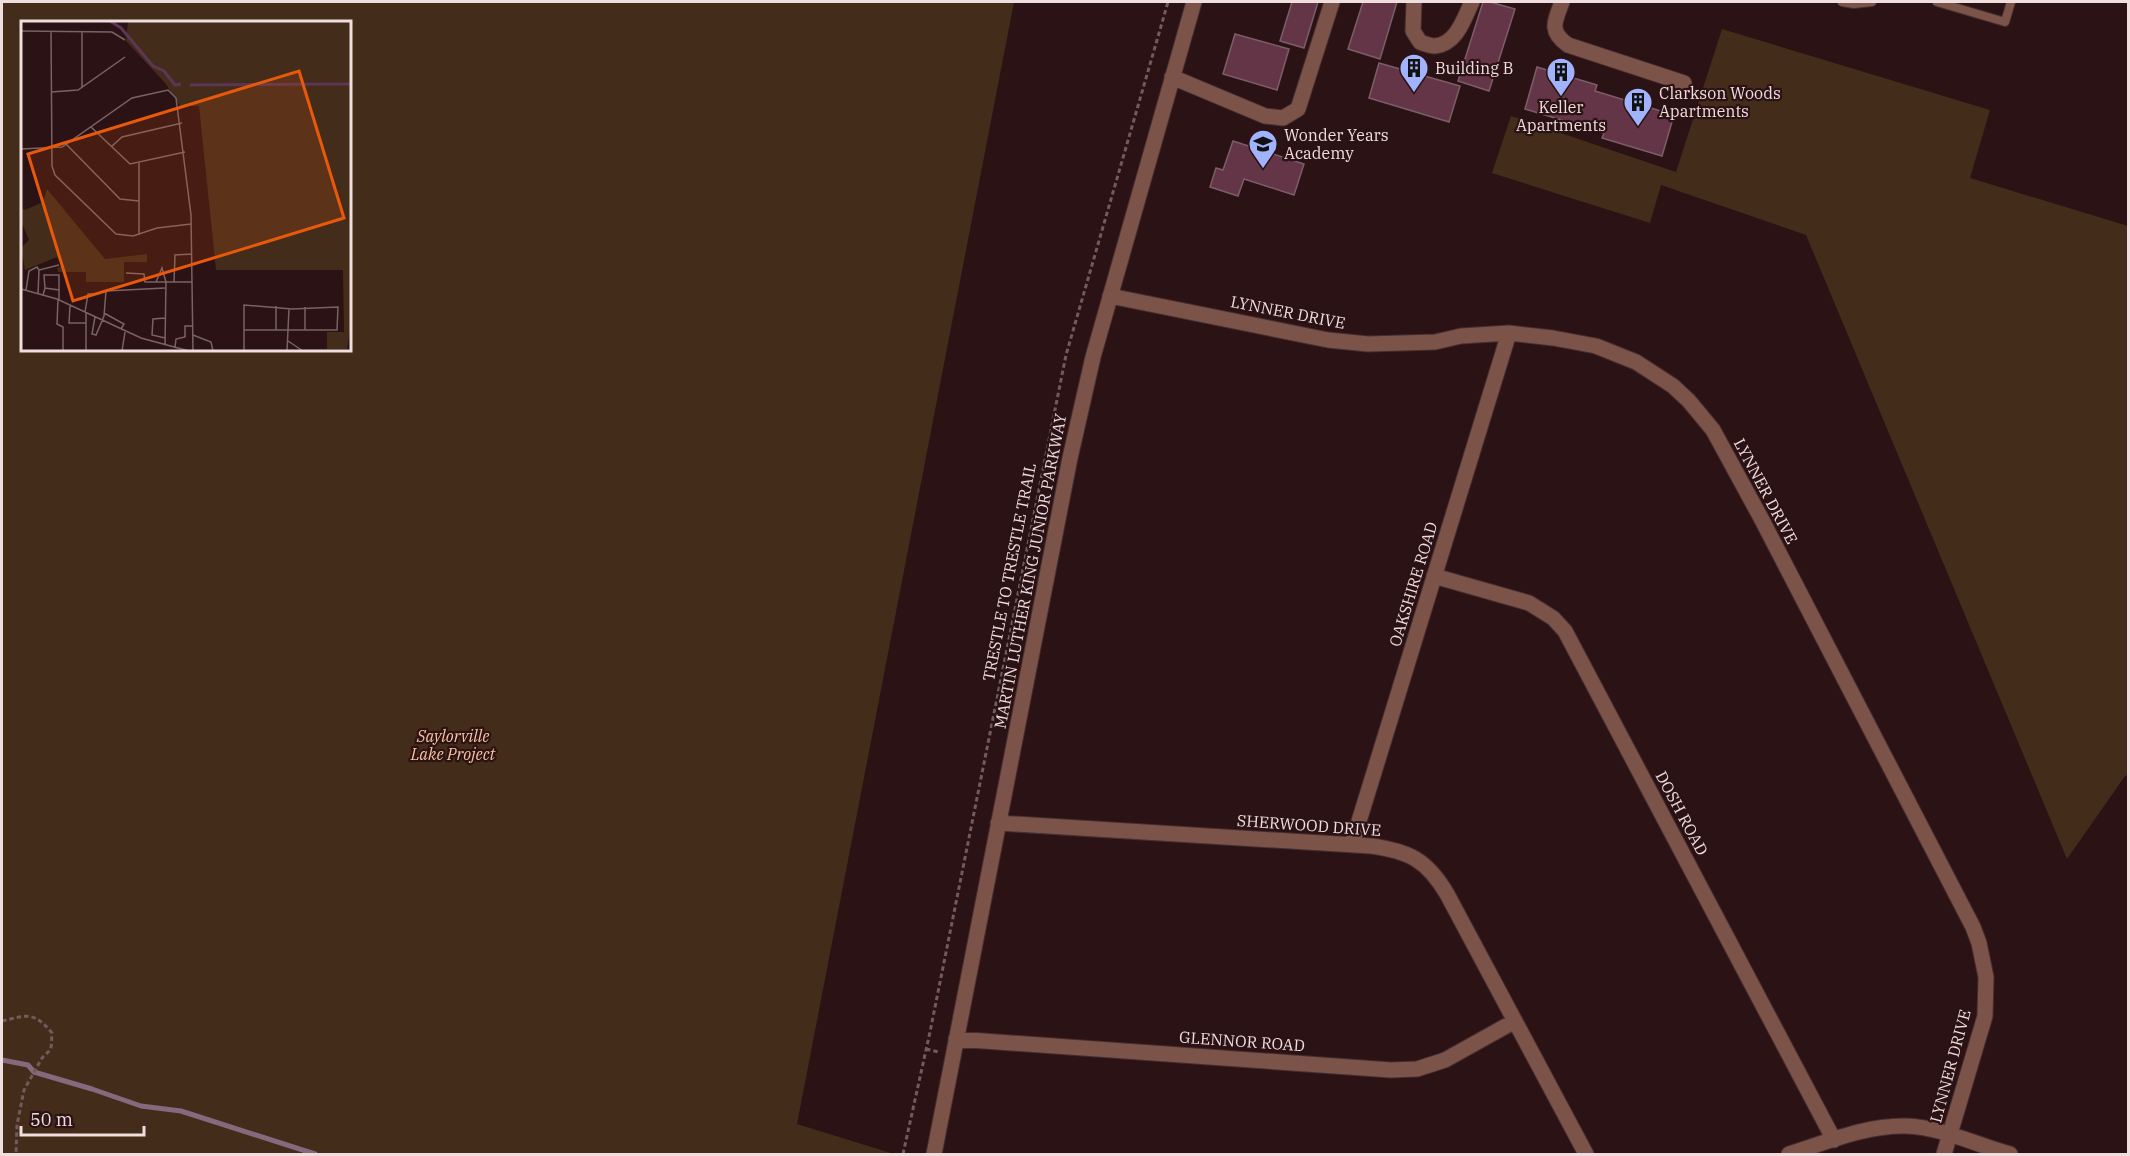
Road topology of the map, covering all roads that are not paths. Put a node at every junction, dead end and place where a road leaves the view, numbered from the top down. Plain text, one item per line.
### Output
1 (1194, 2) edge
2 (1332, 2) edge
3 (1414, 2) edge
4 (1472, 2) edge
5 (1562, 2) edge
6 (1842, 2) edge
7 (1872, 2) edge
8 (1937, 2) edge
9 (2011, 2) edge
10 (1172, 77) junction
11 (1684, 83) dead end
12 (1110, 296) junction
13 (1509, 333) junction
14 (1434, 576) junction
15 (998, 823) junction
16 (1352, 844) junction
17 (1515, 1021) junction
18 (956, 1039) junction
19 (1950, 1134) junction
20 (1833, 1140) junction
21 (934, 1155) edge
22 (1586, 1155) edge
23 (1789, 1155) edge
24 (1944, 1155) edge
25 (2010, 1155) edge

1 - 10 street, MARTIN LUTHER KING JUNIOR PARKWAY
2 - 10 street
3 - 4 street
5 - 11 street
6 - 7 lane
8 - 9 lane
10 - 12 street, MARTIN LUTHER KING JUNIOR PARKWAY
12 - 13 street, LYNNER DRIVE
12 - 15 street, MARTIN LUTHER KING JUNIOR PARKWAY
13 - 14 street, OAKSHIRE ROAD
13 - 19 street, LYNNER DRIVE
14 - 16 street, OAKSHIRE ROAD
14 - 20 street, DOSH ROAD
15 - 16 street, SHERWOOD DRIVE
15 - 18 street, MARTIN LUTHER KING JUNIOR PARKWAY
16 - 17 street, SHERWOOD DRIVE
17 - 18 street, GLENNOR ROAD
17 - 22 street, SHERWOOD DRIVE
18 - 21 street, MARTIN LUTHER KING JUNIOR PARKWAY
19 - 20 street
19 - 24 street, LYNNER DRIVE
19 - 25 street
20 - 23 street

